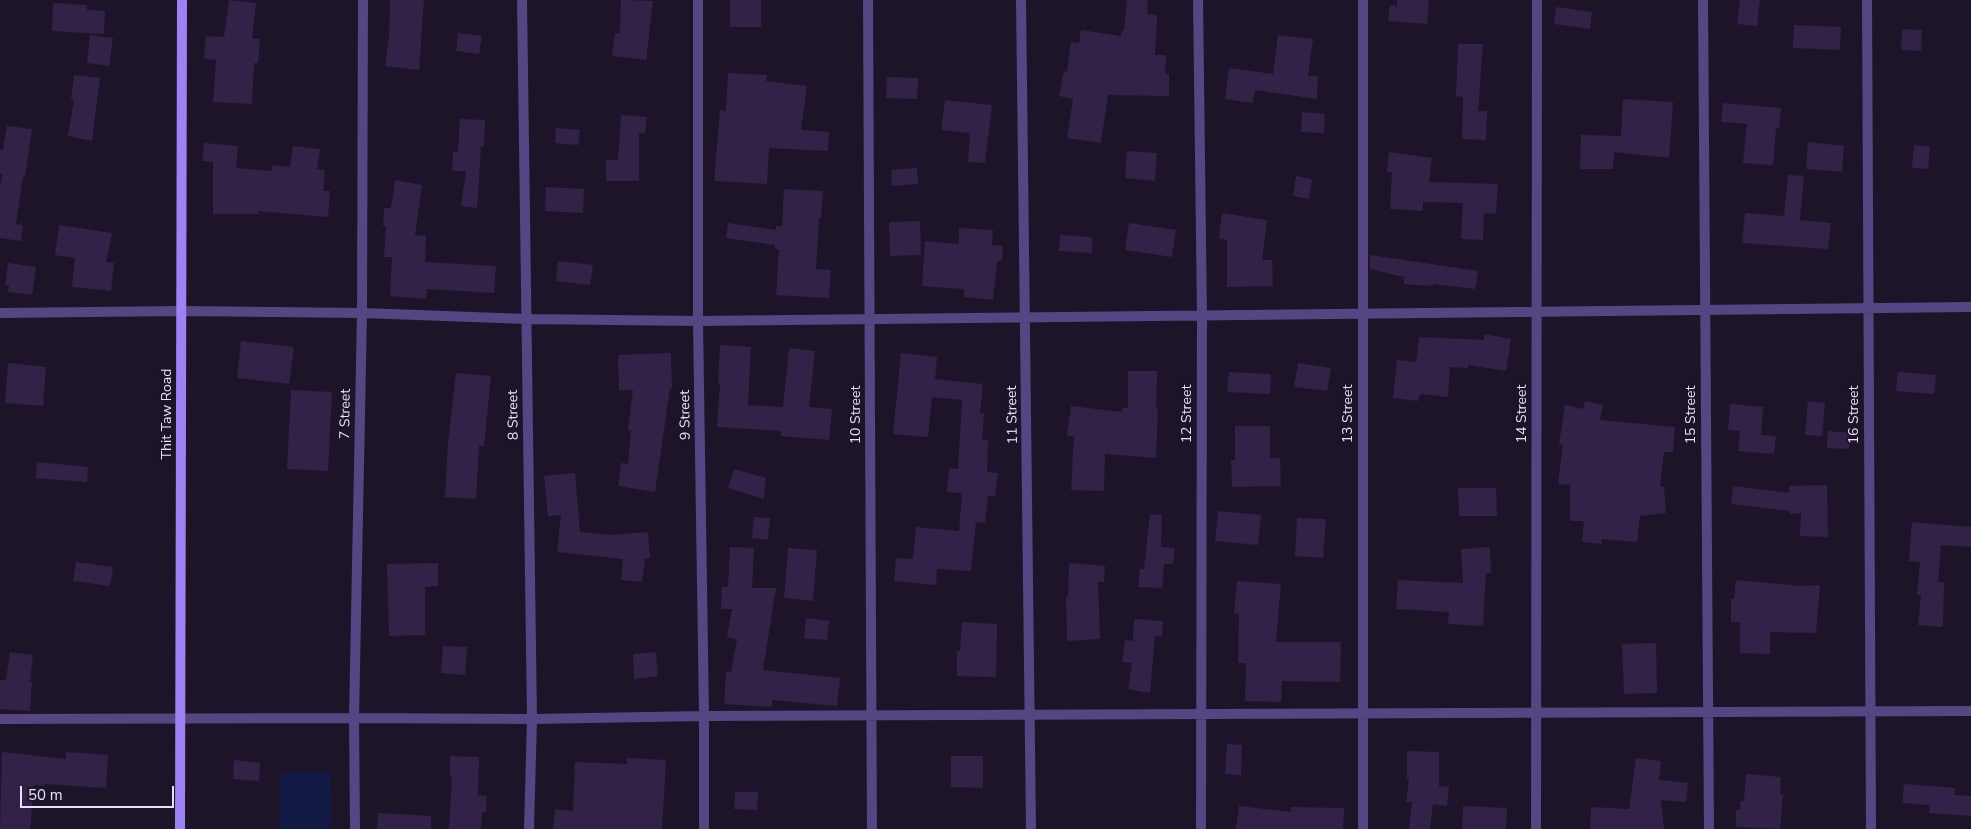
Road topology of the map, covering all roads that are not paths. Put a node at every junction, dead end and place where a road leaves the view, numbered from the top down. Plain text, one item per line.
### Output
1 (182, 0) edge
2 (363, 0) edge
3 (522, 0) edge
4 (698, 0) edge
5 (868, 0) edge
6 (1020, 0) edge
7 (1198, 0) edge
8 (1362, 0) edge
9 (1537, 0) edge
10 (1703, 0) edge
11 (1867, 0) edge
12 (1868, 308) junction
13 (1971, 308) edge
14 (1705, 310) junction
15 (182, 311) junction
16 (362, 312) junction
17 (1536, 312) junction
18 (0, 313) edge
19 (1363, 314) junction
20 (1202, 316) junction
21 (1026, 318) junction
22 (526, 319) junction
23 (870, 319) junction
24 (698, 321) junction
25 (1871, 711) junction
26 (1971, 711) edge
27 (1536, 712) junction
28 (1708, 712) junction
29 (1363, 713) junction
30 (1201, 714) junction
31 (1030, 715) junction
32 (704, 716) junction
33 (872, 716) junction
34 (181, 718) junction
35 (354, 718) junction
36 (0, 719) edge
37 (532, 719) junction
38 (180, 829) edge
39 (355, 829) edge
40 (529, 829) edge
41 (704, 829) edge
42 (872, 829) edge
43 (1031, 829) edge
44 (1201, 829) edge
45 (1363, 829) edge
46 (1536, 829) edge
47 (1709, 829) edge
48 (1871, 829) edge

1 - 15 street, Thit Taw Road
2 - 16 street, 7 Street
3 - 22 street, 8 Street
4 - 24 street, 9 Street
5 - 23 street, 10 Street
6 - 21 street, 11 Street
7 - 20 street, 12 Street
8 - 19 street, 13 Street
9 - 17 street, 14 Street
10 - 14 street, 15 Street
11 - 12 street, 16 Street
12 - 13 street
12 - 14 street
12 - 25 street, 16 Street
14 - 17 street
14 - 28 street, 15 Street
15 - 16 street
15 - 18 street
15 - 34 street, Thit Taw Road
16 - 22 street
16 - 35 street, 7 Street
17 - 19 street
17 - 27 street, 14 Street
19 - 20 street
19 - 29 street, 13 Street
20 - 21 street
20 - 30 street, 12 Street
21 - 23 street
21 - 31 street, 11 Street
22 - 24 street
22 - 37 street, 8 Street
23 - 24 street
23 - 33 street, 10 Street
24 - 32 street, 9 Street
25 - 26 street
25 - 28 street
25 - 48 street, 16 Street
27 - 28 street
27 - 29 street
27 - 46 street, 14 Street
28 - 47 street, 15 Street
29 - 30 street
29 - 45 street, 13 Street
30 - 31 street
30 - 44 street, 12 Street
31 - 33 street
31 - 43 street, 11 Street
32 - 33 street
32 - 37 street
32 - 41 street, 9 Street
33 - 42 street, 10 Street
34 - 35 street
34 - 36 street
34 - 38 street, Thit Taw Road
35 - 37 street
35 - 39 street, 7 Street
37 - 40 street, 8 Street

